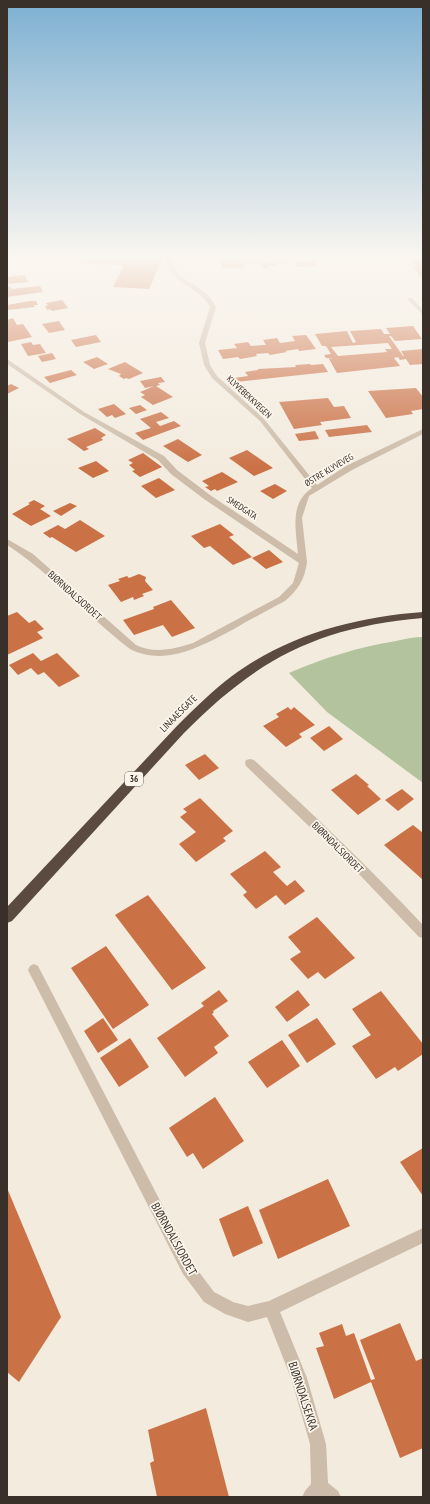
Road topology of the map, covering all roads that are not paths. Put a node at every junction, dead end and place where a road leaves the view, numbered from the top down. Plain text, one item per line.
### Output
1 (207, 327) edge
2 (7, 361) edge
3 (423, 430) edge
4 (316, 488) junction
5 (7, 541) edge
6 (302, 562) junction
7 (423, 615) edge
8 (250, 763) dead end
9 (7, 917) edge
10 (423, 933) edge
11 (34, 970) dead end
12 (423, 1235) edge
13 (271, 1308) junction
14 (321, 1494) edge

1 - 4 street, KLYVEBEKKVEGEN
2 - 6 street, SMEDGATA
3 - 4 street, ØSTRE KLYVEVEG
4 - 6 street, ØSTRE KLYVEVEG
5 - 6 street, BJØRNDALSJORDET
7 - 9 highway, LINAAESGATE / 36
8 - 10 street, BJØRNDALSJORDET
11 - 13 street, BJØRNDALSJORDET
12 - 13 street, BJØRNDALSJORDET
13 - 14 street, BJØRNDALSEKRA

